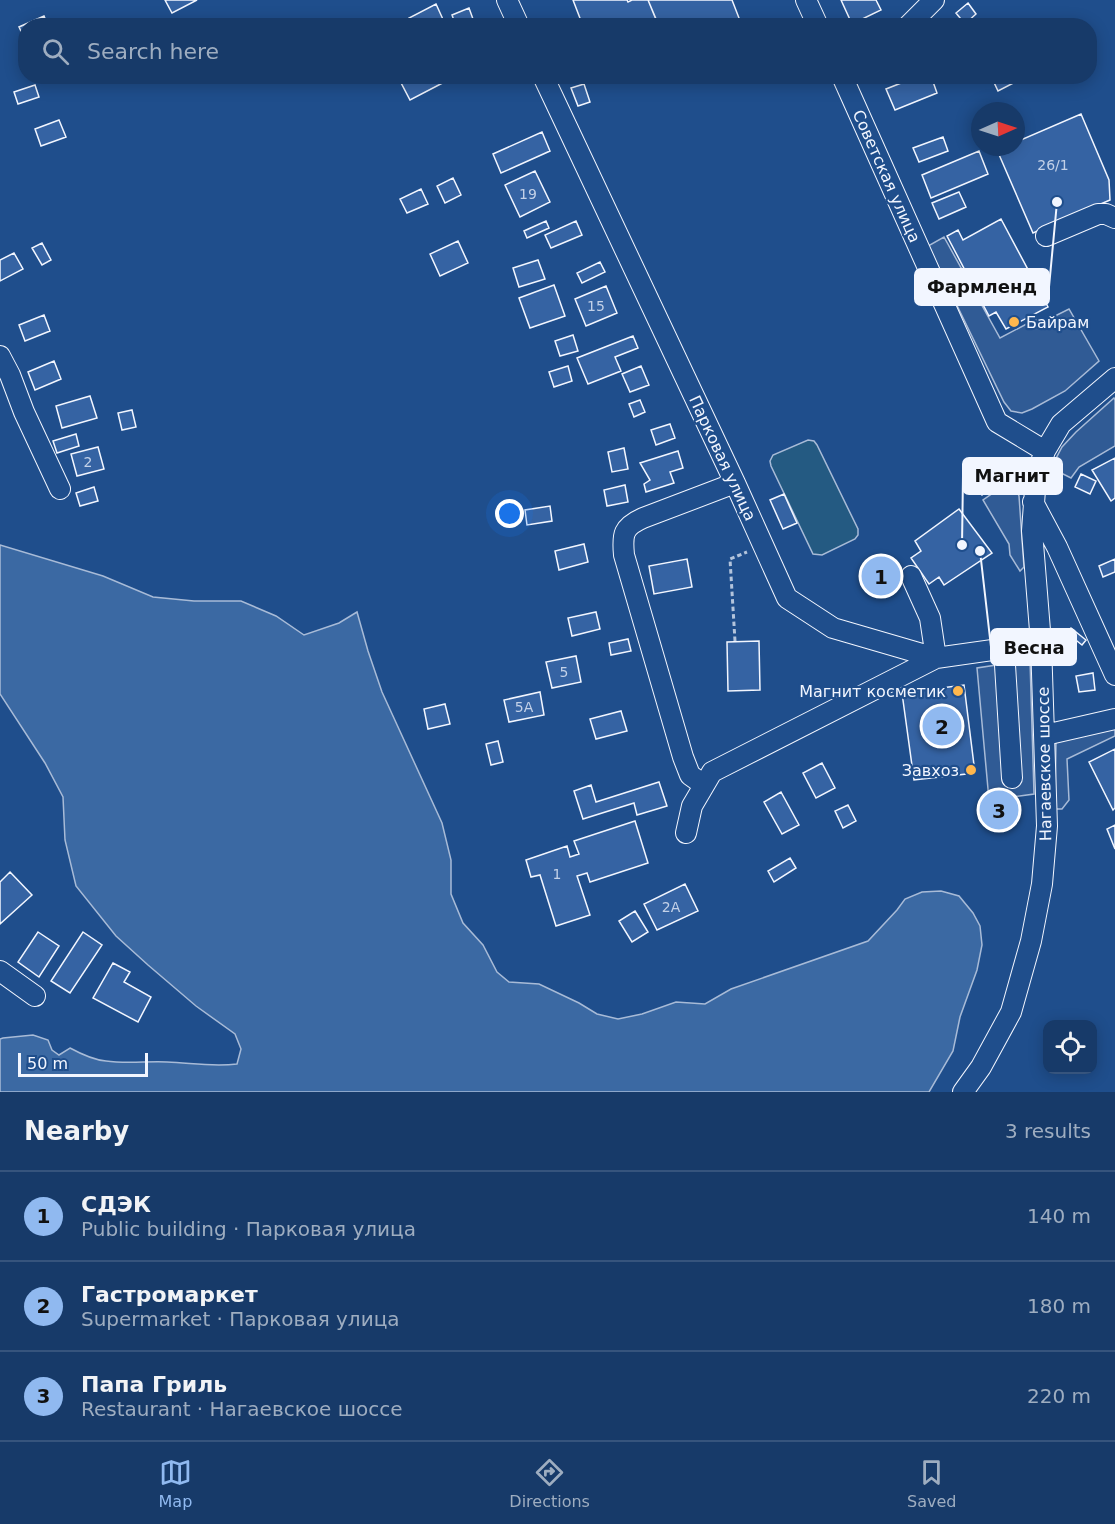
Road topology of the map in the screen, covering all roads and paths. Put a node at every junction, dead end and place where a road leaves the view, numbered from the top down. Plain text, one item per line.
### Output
1 (507, 0) edge
2 (807, 0) edge
3 (934, 0) edge
4 (515, 18) edge
5 (815, 18) edge
6 (916, 18) edge
7 (547, 84) edge
8 (849, 84) edge
9 (1115, 218) edge
10 (1046, 236) dead end
11 (0, 356) edge
12 (1115, 378) edge
13 (1045, 451) junction
14 (735, 483) junction
15 (60, 489) dead end
16 (1033, 502) junction
17 (763, 546) junction
18 (911, 576) dead end
19 (735, 642) dead end
20 (1041, 643) junction
21 (1004, 649) junction
22 (936, 658) junction
23 (1115, 675) edge
24 (1115, 719) edge
25 (1045, 735) junction
26 (1012, 778) dead end
27 (704, 785) junction
28 (686, 833) dead end
29 (0, 971) edge
30 (35, 996) dead end
31 (963, 1092) edge

1 - 4 street
2 - 5 street
3 - 6 street
7 - 14 street, Парковая улица
8 - 13 street, Советская улица
9 - 10 street
11 - 15 street
12 - 13 street, Нагаевское шоссе
13 - 16 street, Нагаевское шоссе
14 - 17 street, Парковая улица
14 - 27 street
16 - 20 street, Нагаевское шоссе
16 - 23 street
17 - 19 path
17 - 22 street, Парковая улица
18 - 22 street
20 - 21 street, Парковая улица
20 - 25 street, Нагаевское шоссе
21 - 22 street, Парковая улица
21 - 26 street
22 - 27 street
24 - 25 street
25 - 31 street, Нагаевское шоссе
27 - 28 street
29 - 30 street

